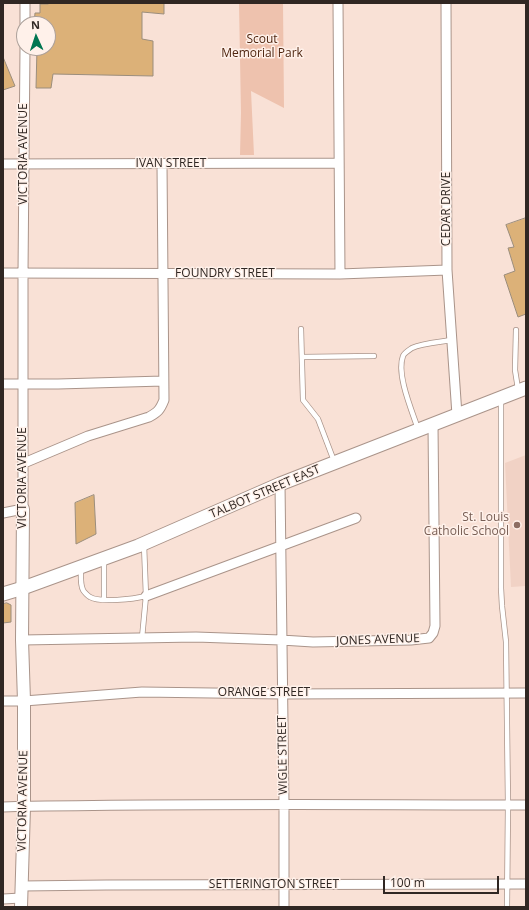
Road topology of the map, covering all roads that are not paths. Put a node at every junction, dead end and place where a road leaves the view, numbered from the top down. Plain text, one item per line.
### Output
1 (25, 3) edge
2 (338, 3) edge
3 (446, 3) edge
4 (25, 16) edge
5 (25, 56) edge
6 (338, 162) junction
7 (3, 164) edge
8 (24, 164) junction
9 (162, 164) junction
10 (447, 270) junction
11 (3, 273) edge
12 (23, 273) junction
13 (163, 274) junction
14 (340, 274) junction
15 (301, 329) dead end
16 (516, 330) dead end
17 (452, 340) junction
18 (374, 356) dead end
19 (302, 357) junction
20 (163, 381) junction
21 (3, 384) edge
22 (23, 384) junction
23 (522, 390) edge
24 (501, 399) junction
25 (457, 415) junction
26 (433, 425) junction
27 (419, 430) junction
28 (335, 462) junction
29 (24, 463) junction
30 (280, 484) junction
31 (24, 509) junction
32 (3, 513) edge
33 (356, 518) dead end
34 (144, 544) junction
35 (280, 546) junction
36 (104, 559) junction
37 (81, 567) junction
38 (23, 588) junction
39 (3, 594) edge
40 (146, 596) junction
41 (104, 600) junction
42 (142, 638) junction
43 (22, 640) junction
44 (282, 640) junction
45 (507, 693) junction
46 (526, 693) edge
47 (282, 694) junction
48 (24, 701) junction
49 (3, 702) edge
50 (284, 804) junction
51 (508, 805) junction
52 (526, 805) edge
53 (3, 807) edge
54 (24, 807) junction
55 (508, 884) junction
56 (526, 884) edge
57 (284, 885) junction
58 (22, 886) junction
59 (3, 898) edge
60 (21, 903) edge
61 (284, 907) edge
62 (508, 907) edge

1 - 4 street
2 - 6 street
3 - 10 street, CEDAR DRIVE
5 - 8 street, VICTORIA AVENUE
6 - 9 street, IVAN STREET
6 - 14 street
7 - 8 street, IVAN STREET
8 - 9 street, IVAN STREET
8 - 12 street, VICTORIA AVENUE
9 - 13 street
10 - 14 street, FOUNDRY STREET
10 - 17 street, CEDAR DRIVE
11 - 12 street, FOUNDRY STREET
12 - 13 street, FOUNDRY STREET
12 - 22 street, VICTORIA AVENUE
13 - 14 street, FOUNDRY STREET
13 - 20 street
15 - 19 lane
16 - 23 lane
17 - 25 street, CEDAR DRIVE
17 - 27 lane
18 - 19 lane
19 - 28 lane
20 - 22 street
20 - 29 street
21 - 22 street
22 - 29 street, VICTORIA AVENUE
23 - 24 main road, TALBOT STREET EAST
24 - 25 main road, TALBOT STREET EAST
24 - 45 lane
25 - 26 main road, TALBOT STREET EAST
26 - 27 main road, TALBOT STREET EAST
26 - 44 street, JONES AVENUE
27 - 28 main road, TALBOT STREET EAST
28 - 30 main road, TALBOT STREET EAST
29 - 31 street, VICTORIA AVENUE
30 - 34 main road, TALBOT STREET EAST
30 - 35 street, WIGLE STREET
31 - 32 street
31 - 38 street, VICTORIA AVENUE
33 - 35 street
34 - 36 main road, TALBOT STREET EAST
34 - 40 lane
35 - 40 street
35 - 44 street, WIGLE STREET
36 - 37 main road, TALBOT STREET EAST
36 - 41 lane
37 - 38 main road, TALBOT STREET EAST
37 - 41 lane
38 - 39 main road, TALBOT STREET EAST
38 - 43 street, VICTORIA AVENUE
40 - 41 lane
40 - 42 lane
42 - 43 street
42 - 44 street
43 - 48 street, VICTORIA AVENUE
44 - 47 street, WIGLE STREET
45 - 46 street, ORANGE STREET
45 - 47 street, ORANGE STREET
45 - 51 lane
47 - 48 street, ORANGE STREET
47 - 50 street, WIGLE STREET
48 - 49 street, ORANGE STREET
48 - 54 street, VICTORIA AVENUE
50 - 51 street
50 - 54 street
50 - 57 street, WIGLE STREET
51 - 52 street
51 - 55 lane
53 - 54 street
54 - 58 street, VICTORIA AVENUE
55 - 56 street, SETTERINGTON STREET
55 - 57 street, SETTERINGTON STREET
55 - 62 lane
57 - 58 street, SETTERINGTON STREET
57 - 61 street, WIGLE STREET
58 - 60 street, VICTORIA AVENUE
59 - 60 street

